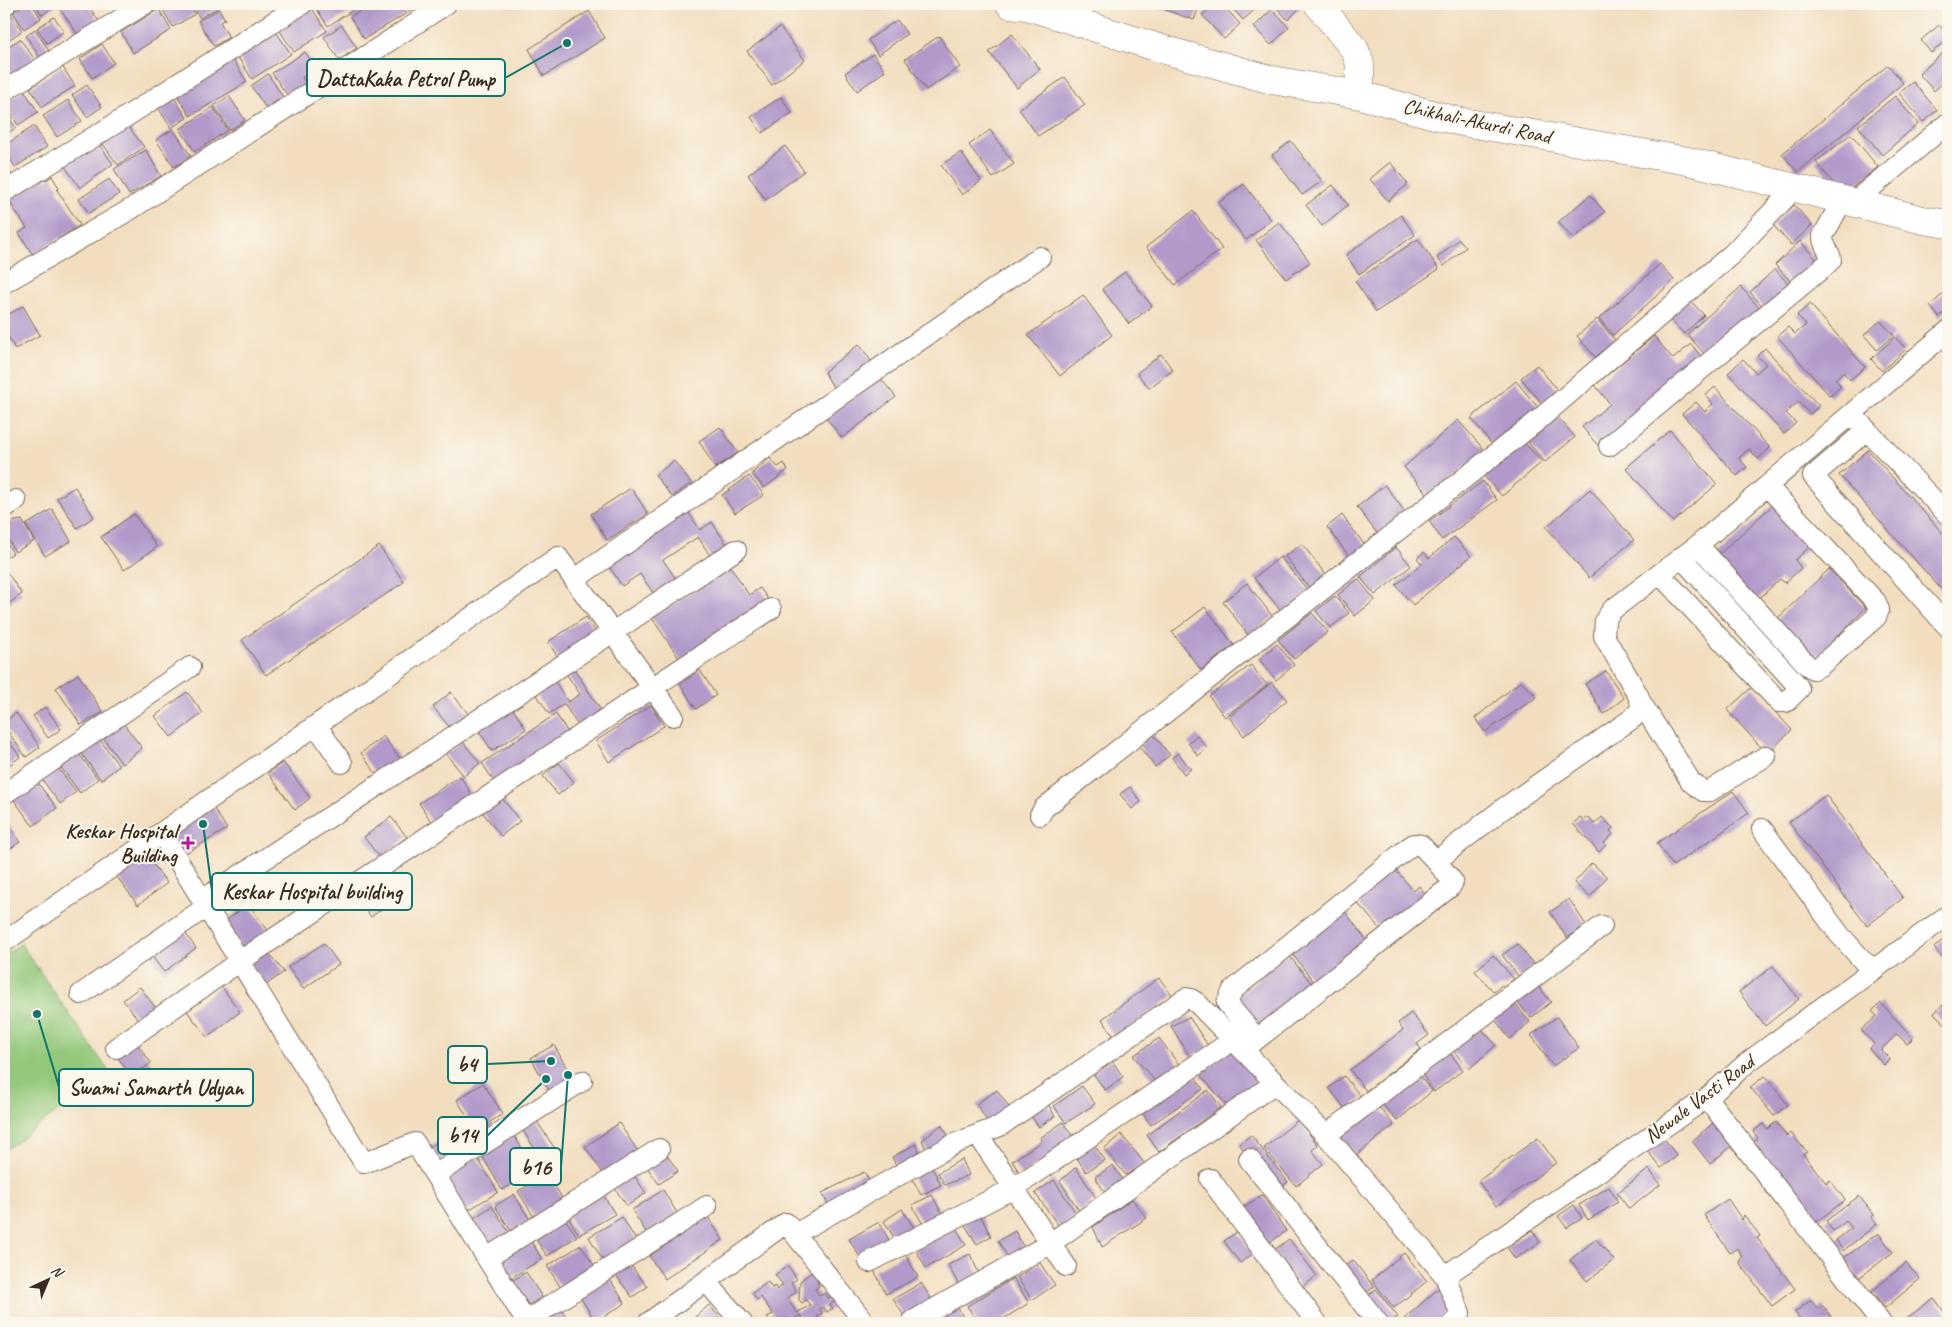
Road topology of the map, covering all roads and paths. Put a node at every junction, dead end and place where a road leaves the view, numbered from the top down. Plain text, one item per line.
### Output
1 (145, 4) edge
2 (302, 4) edge
3 (446, 4) edge
4 (1010, 4) edge
5 (1318, 4) edge
6 (4, 91) edge
7 (1360, 96) junction
8 (1948, 124) edge
9 (1796, 187) junction
10 (4, 192) edge
11 (1848, 201) junction
12 (1948, 224) edge
13 (1040, 257) dead end
14 (4, 283) edge
15 (1948, 331) edge
16 (1852, 414) junction
17 (1867, 430) junction
18 (1609, 446) dead end
19 (1767, 486) junction
20 (1948, 515) edge
21 (1698, 545) junction
22 (736, 550) dead end
23 (1681, 558) junction
24 (1660, 574) junction
25 (575, 579) junction
26 (771, 609) dead end
27 (1948, 627) edge
28 (614, 632) junction
29 (190, 667) dead end
30 (653, 687) junction
31 (1642, 704) junction
32 (673, 716) dead end
33 (316, 725) junction
34 (1766, 756) dead end
35 (342, 762) dead end
36 (4, 794) edge
37 (1040, 815) dead end
38 (1762, 829) dead end
39 (161, 833) junction
40 (1436, 861) junction
41 (204, 903) junction
42 (1948, 916) edge
43 (1602, 926) dead end
44 (4, 942) edge
45 (240, 961) junction
46 (1875, 969) junction
47 (81, 994) dead end
48 (1245, 1043) junction
49 (116, 1048) dead end
50 (582, 1081) dead end
51 (1275, 1083) junction
52 (1707, 1098) junction
53 (978, 1135) junction
54 (1326, 1136) junction
55 (659, 1149) dead end
56 (1249, 1159) dead end
57 (435, 1175) junction
58 (1210, 1179) dead end
59 (1014, 1188) junction
60 (707, 1206) dead end
61 (795, 1234) junction
62 (1051, 1243) junction
63 (487, 1258) junction
64 (869, 1262) dead end
65 (1066, 1266) dead end
66 (1446, 1276) junction
67 (706, 1281) junction
68 (913, 1321) dead end
69 (648, 1323) edge
70 (742, 1323) edge
71 (864, 1323) edge
72 (1317, 1323) edge
73 (1378, 1323) edge
74 (1454, 1323) edge
75 (1881, 1323) edge

1 - 6 street
2 - 10 street
3 - 14 street
4 - 7 main road, Chikhali-Akurdi Road
5 - 7 main road
7 - 9 main road, Chikhali-Akurdi Road
8 - 11 street
9 - 11 main road, Chikhali-Akurdi Road
9 - 37 street
11 - 12 main road, Chikhali-Akurdi Road
11 - 18 street
13 - 25 street
15 - 16 street
16 - 17 street
16 - 19 street
17 - 20 street
17 - 27 street
19 - 21 street
19 - 21 street
21 - 23 street
22 - 28 street
23 - 24 street
23 - 24 street
24 - 31 street
25 - 28 street
25 - 33 street
26 - 30 street
28 - 30 street
28 - 41 street
29 - 36 street
30 - 32 street
30 - 45 street
31 - 34 street
31 - 40 street
33 - 35 street
33 - 39 street
38 - 46 street
39 - 41 street
39 - 44 street
40 - 48 street
40 - 48 street
41 - 45 street
41 - 47 street
42 - 46 street, Newale Vasti Road
43 - 54 street
45 - 49 street
45 - 57 street
46 - 52 street, Newale Vasti Road
48 - 51 street
48 - 53 street
48 - 59 street
50 - 57 street
51 - 54 street
51 - 62 street
52 - 66 street, Newale Vasti Road
52 - 75 street
53 - 59 street
53 - 61 street
54 - 66 street
55 - 63 street
56 - 73 street
57 - 63 street
58 - 72 street
59 - 62 street
59 - 64 street
60 - 63 street
61 - 67 street
61 - 71 street
62 - 65 street
62 - 68 street
66 - 74 street
67 - 69 street
67 - 70 street

